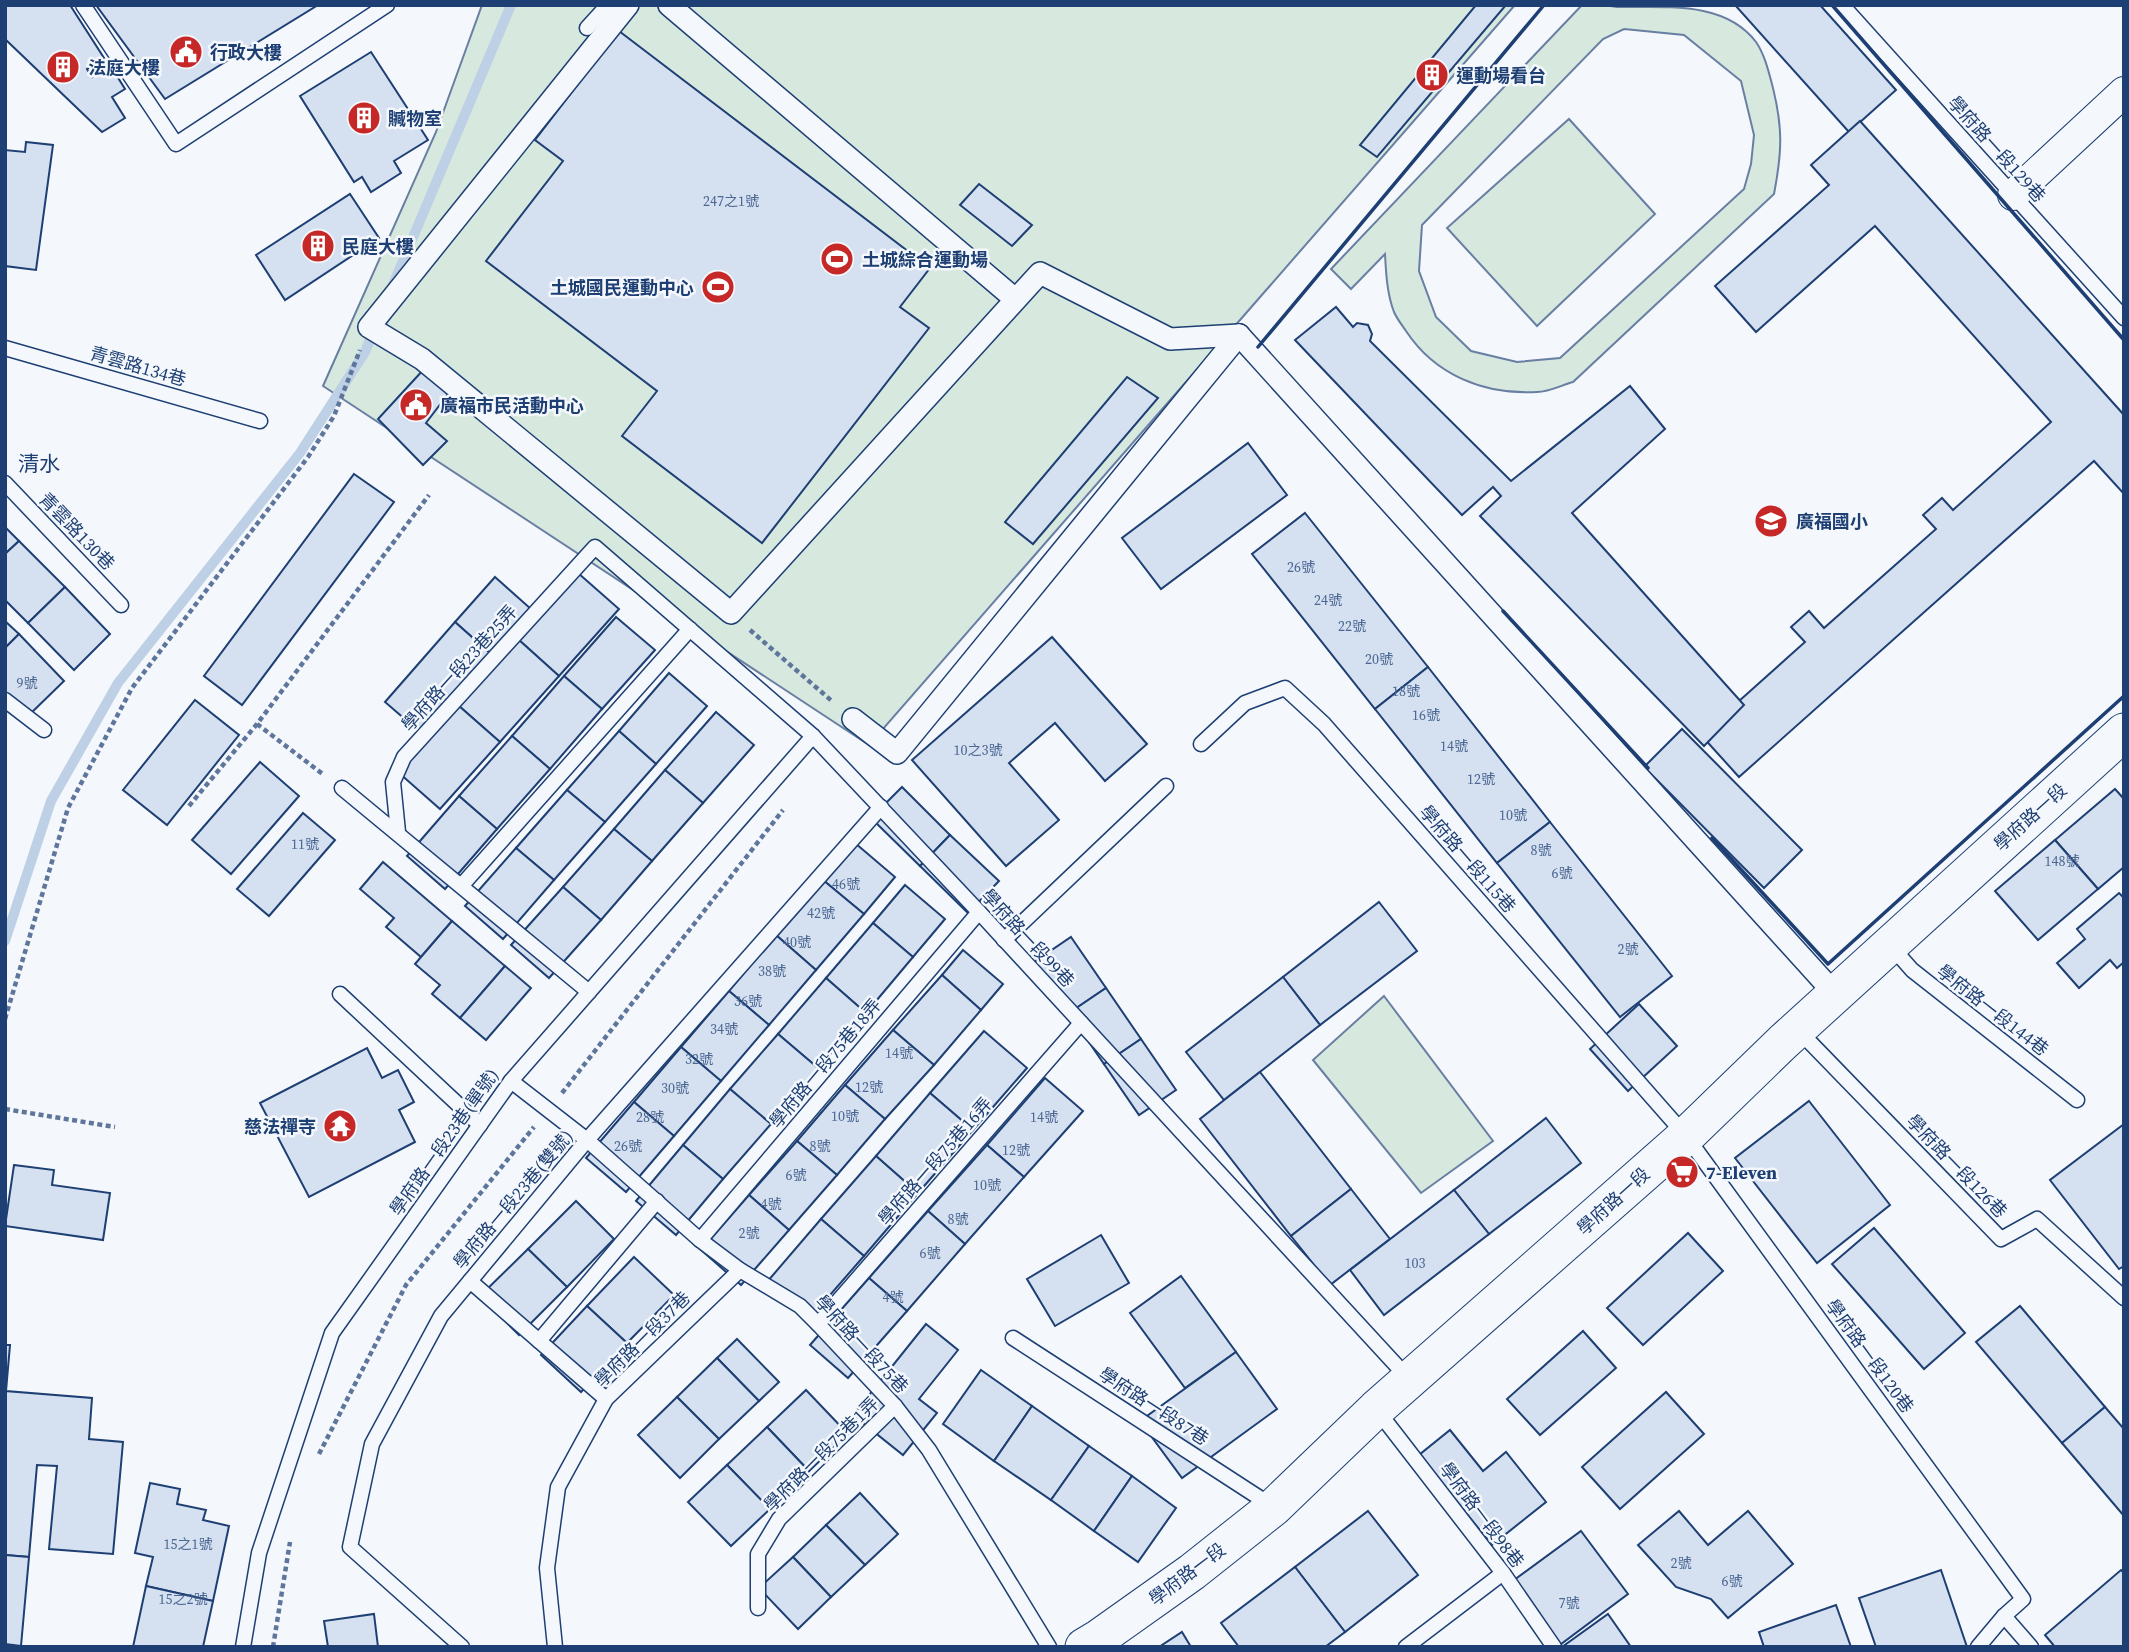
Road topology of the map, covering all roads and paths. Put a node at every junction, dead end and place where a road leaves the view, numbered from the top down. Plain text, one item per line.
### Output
1 (83, 5) edge
2 (387, 5) edge
3 (608, 5) edge
4 (628, 5) edge
5 (669, 5) edge
6 (1842, 5) edge
7 (587, 28) dead end
8 (2124, 92) edge
9 (2013, 195) junction
10 (1015, 299) junction
11 (2124, 318) edge
12 (369, 327) junction
13 (1239, 335) junction
14 (5, 348) edge
15 (260, 421) dead end
16 (5, 483) edge
17 (429, 495) dead end
18 (595, 547) joint
19 (121, 605) dead end
20 (690, 629) junction
21 (5, 700) edge
22 (853, 719) dead end
23 (257, 724) junction
24 (44, 730) dead end
25 (2124, 732) edge
26 (813, 736) junction
27 (1201, 744) dead end
28 (1166, 786) dead end
29 (342, 788) joint
30 (188, 806) dead end
31 (881, 807) junction
32 (398, 832) junction
33 (462, 885) junction
34 (979, 912) junction
35 (1004, 940) junction
36 (1890, 945) junction
37 (589, 992) junction
38 (340, 994) dead end
39 (1836, 995) junction
40 (5, 1019) edge
41 (1081, 1023) junction
42 (1804, 1036) dead end
43 (511, 1081) junction
44 (2077, 1100) dead end
45 (5, 1109) edge
46 (481, 1125) junction
47 (115, 1127) dead end
48 (1686, 1136) junction
49 (587, 1140) junction
50 (657, 1201) junction
51 (700, 1240) junction
52 (740, 1270) junction
53 (470, 1281) junction
54 (2124, 1298) edge
55 (818, 1324) junction
56 (1013, 1338) dead end
57 (539, 1341) junction
58 (1409, 1379) junction
59 (606, 1399) junction
60 (895, 1406) junction
61 (1376, 1409) junction
62 (1274, 1507) junction
63 (1503, 1573) junction
64 (758, 1608) dead end
65 (2004, 1616) junction
66 (243, 1647) edge
67 (462, 1647) edge
68 (555, 1647) edge
69 (1049, 1647) edge
70 (1084, 1647) edge
71 (1406, 1647) edge
72 (1554, 1647) edge
73 (1978, 1647) edge
74 (2031, 1647) edge

1 - 2 lane
3 - 7 lane
4 - 12 street
5 - 10 street
6 - 9 lane, 學府路一段129巷
8 - 9 street
9 - 11 lane, 學府路一段129巷
10 - 12 street
10 - 13 street
12 - 40 path
13 - 22 street
13 - 39 street
14 - 15 lane, 青雲路134巷
16 - 19 lane, 青雲路130巷
17 - 23 path
18 - 20 lane, 學府路一段99巷
18 - 32 lane, 學府路一段23巷25弄
20 - 26 lane, 學府路一段99巷
20 - 33 lane
21 - 24 lane
23 - 29 path
23 - 30 path
25 - 36 street, 學府路一段
26 - 31 lane, 學府路一段99巷
26 - 37 lane, 學府路一段23巷(單號)
27 - 48 lane, 學府路一段115巷
28 - 35 lane
29 - 32 lane
31 - 34 lane, 學府路一段99巷
31 - 49 lane, 學府路一段23巷(雙號)
32 - 33 lane
33 - 37 lane
34 - 35 lane, 學府路一段99巷
34 - 51 lane, 學府路一段75巷18弄
35 - 41 lane, 學府路一段99巷
36 - 39 street, 學府路一段
36 - 44 lane, 學府路一段144巷
37 - 43 lane, 學府路一段23巷(單號)
38 - 46 lane
39 - 48 street, 學府路一段
41 - 55 lane, 學府路一段75巷16弄
41 - 58 lane, 學府路一段99巷
42 - 54 lane, 學府路一段126巷
43 - 46 lane, 學府路一段23巷(單號)
43 - 49 lane, 學府路一段75巷
45 - 47 path
46 - 66 lane, 學府路一段23巷(單號)
48 - 58 street, 學府路一段
48 - 65 lane, 學府路一段120巷
49 - 50 lane, 學府路一段75巷
49 - 53 lane, 學府路一段23巷(雙號)
50 - 51 lane, 學府路一段75巷
50 - 57 lane
51 - 52 lane, 學府路一段75巷
52 - 55 lane, 學府路一段75巷
52 - 59 lane, 學府路一段37巷
53 - 57 lane
53 - 67 lane, 學府路一段23巷(雙號)
55 - 60 lane, 學府路一段75巷
56 - 62 lane, 學府路一段87巷
57 - 59 lane
58 - 61 street, 學府路一段
59 - 68 lane, 學府路一段37巷
60 - 64 lane, 學府路一段75巷1弄
60 - 69 lane, 學府路一段75巷
61 - 62 street, 學府路一段
61 - 63 lane, 學府路一段98巷
62 - 70 street, 學府路一段
63 - 71 lane
63 - 72 lane, 學府路一段98巷
65 - 73 lane
65 - 74 lane

